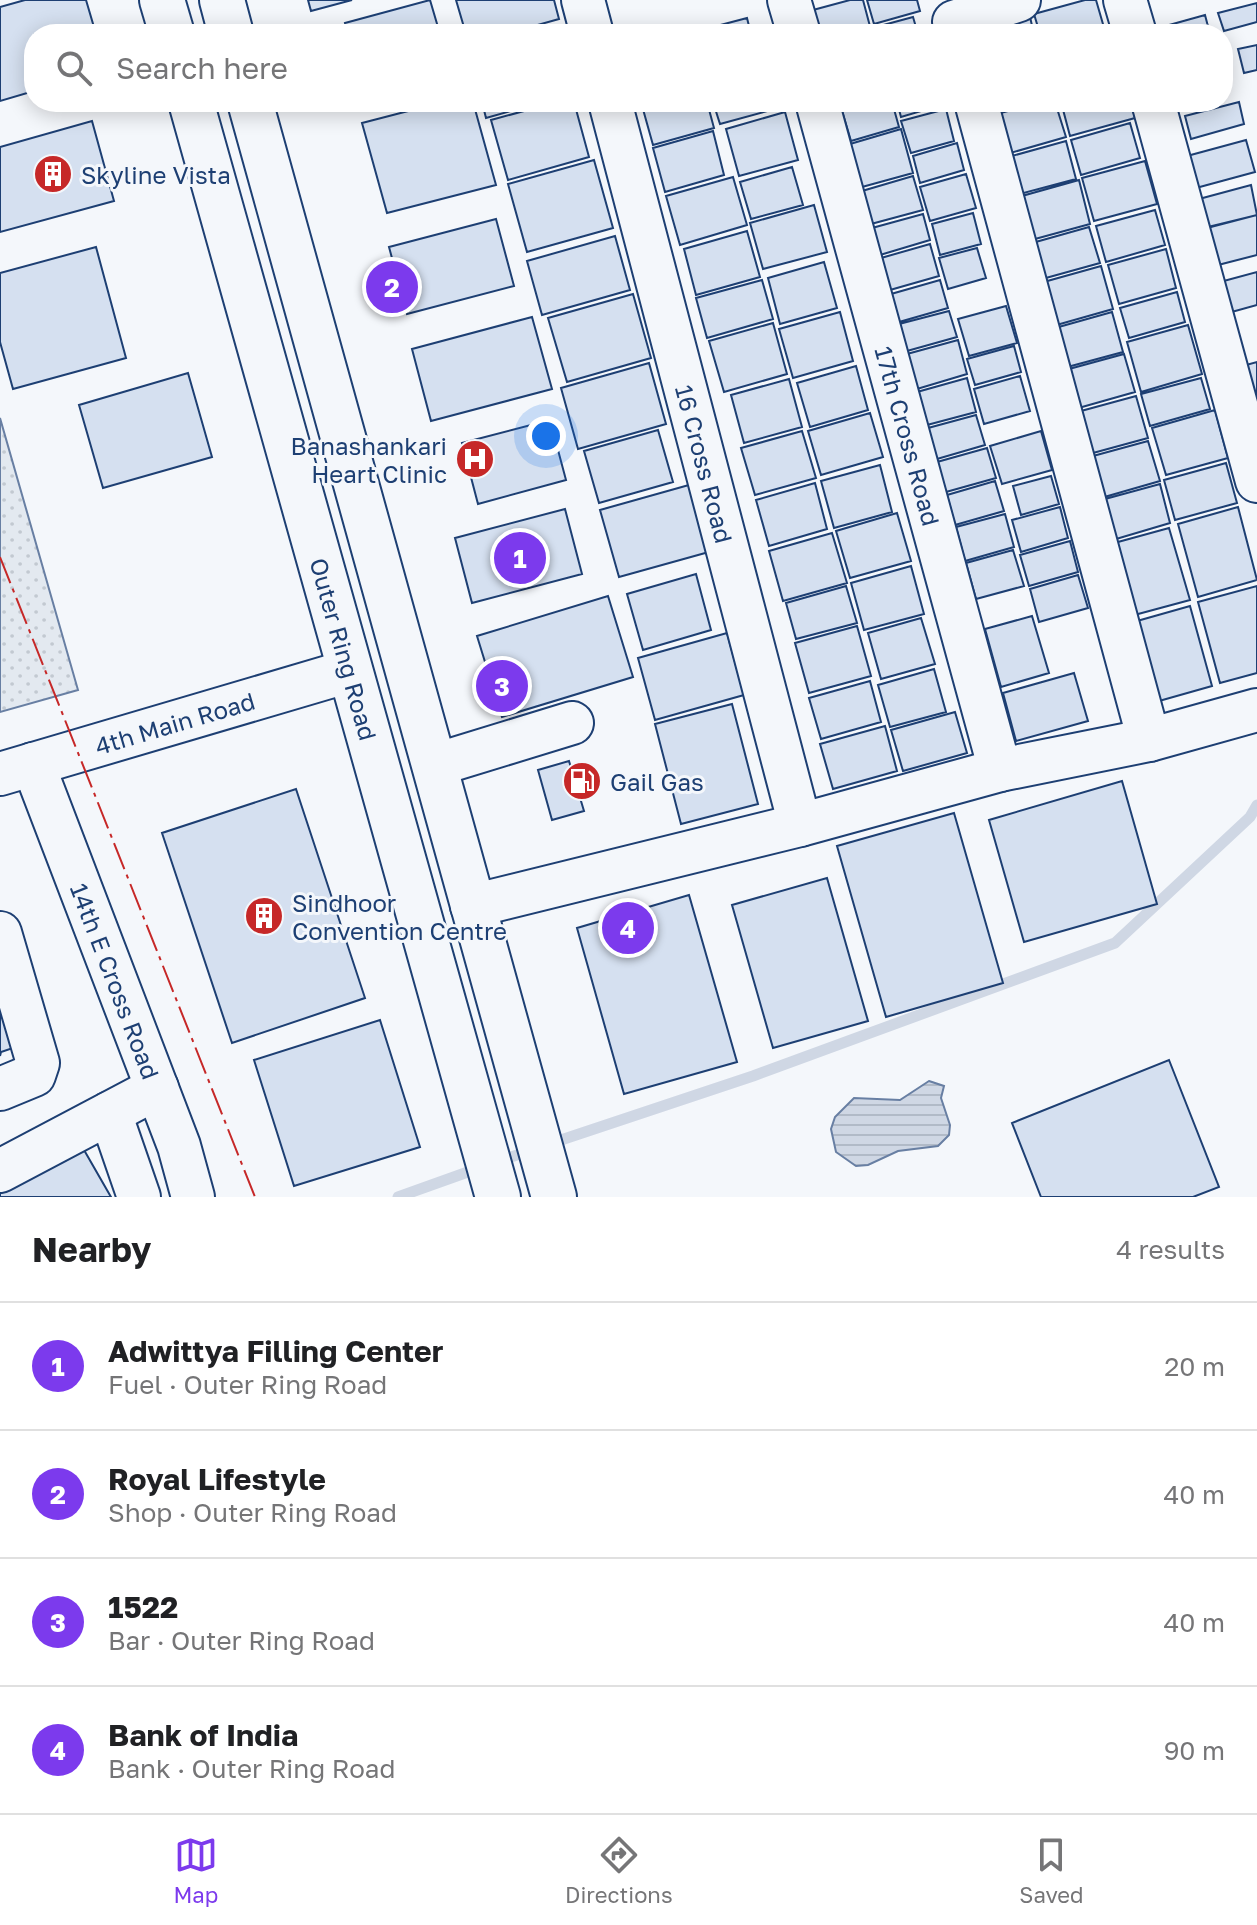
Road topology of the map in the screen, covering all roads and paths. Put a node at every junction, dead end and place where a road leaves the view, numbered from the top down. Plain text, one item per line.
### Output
1 (162, 0) edge
2 (222, 0) edge
3 (583, 0) edge
4 (789, 0) edge
5 (1019, 0) edge
6 (1125, 0) edge
7 (953, 19) edge
8 (169, 24) edge
9 (228, 24) edge
10 (589, 24) edge
11 (796, 24) edge
12 (1132, 24) edge
13 (194, 112) edge
14 (253, 112) edge
15 (613, 112) edge
16 (820, 112) edge
17 (979, 112) edge
18 (1156, 112) edge
19 (1257, 481) edge
20 (349, 671) junction
21 (1257, 710) edge
22 (572, 723) dead end
23 (1149, 740) junction
24 (435, 765) junction
25 (17, 769) edge
26 (1000, 770) junction
27 (800, 825) junction
28 (472, 906) junction
29 (0, 933) edge
30 (157, 1088) junction
31 (0, 1089) edge
32 (110, 1113) junction
33 (179, 1146) junction
34 (544, 1164) edge
35 (0, 1171) edge
36 (492, 1175) edge
37 (135, 1185) edge
38 (193, 1197) edge

1 - 8 highway
2 - 9 highway
3 - 10 street
4 - 11 street
5 - 7 street
6 - 12 street
13 - 20 highway, Outer Ring Road
14 - 24 highway
15 - 27 street, 16 Cross Road
16 - 26 street, 17th Cross Road
17 - 23 street
18 - 19 street
20 - 25 street, 4th Main Road
20 - 36 highway, Outer Ring Road
21 - 23 street
22 - 24 street
23 - 26 street
24 - 28 highway
25 - 30 street, 14th E Cross Road
26 - 27 street
27 - 28 street
28 - 34 highway
29 - 31 street
30 - 32 street
30 - 33 street, 14th E Cross Road
32 - 35 street
32 - 37 street
33 - 37 street
33 - 38 street, 14th E Cross Road

